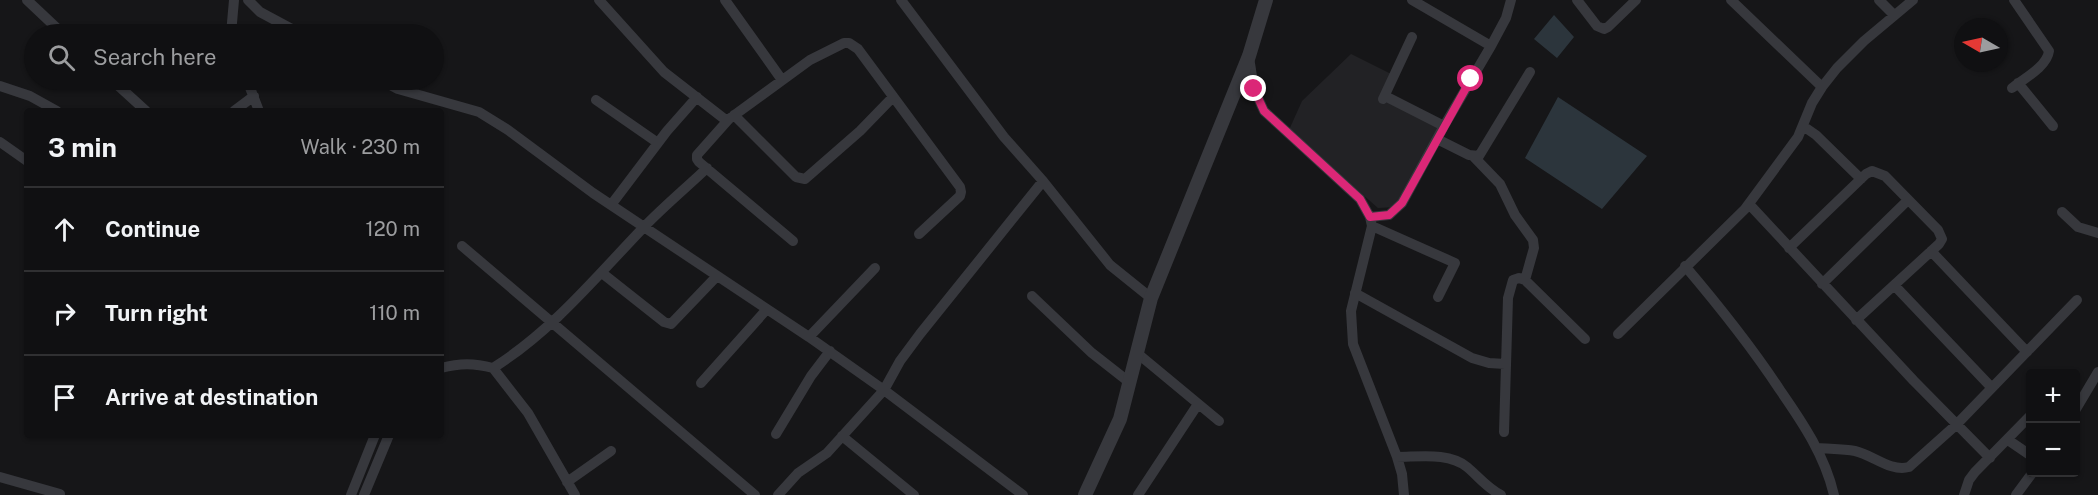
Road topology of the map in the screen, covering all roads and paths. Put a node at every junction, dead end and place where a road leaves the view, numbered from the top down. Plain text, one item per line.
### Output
1 (27, 0) edge
2 (234, 0) edge
3 (248, 0) edge
4 (599, 0) edge
5 (725, 0) edge
6 (901, 0) edge
7 (1266, 0) edge
8 (1412, 0) edge
9 (1511, 0) edge
10 (1577, 0) edge
11 (1636, 0) edge
12 (1731, 0) edge
13 (1879, 0) edge
14 (1913, 0) edge
15 (2014, 0) edge
16 (1894, 15) junction
17 (52, 24) edge
18 (232, 24) edge
19 (282, 24) edge
20 (1412, 37) dead end
21 (1491, 46) junction
22 (1249, 56) junction
23 (1530, 72) dead end
24 (782, 80) junction
25 (0, 86) edge
26 (1822, 87) junction
27 (123, 90) edge
28 (251, 90) edge
29 (402, 90) edge
30 (254, 96) junction
31 (893, 96) junction
32 (697, 97) junction
33 (596, 100) dead end
34 (52, 108) edge
35 (143, 108) edge
36 (238, 108) edge
37 (258, 108) edge
38 (731, 118) junction
39 (1444, 126) junction
40 (1803, 126) junction
41 (2053, 126) dead end
42 (1437, 139) junction
43 (0, 142) edge
44 (658, 143) junction
45 (1474, 157) junction
46 (24, 159) edge
47 (707, 168) junction
48 (1861, 179) junction
49 (1042, 181) junction
50 (1908, 200) junction
51 (1749, 204) junction
52 (611, 205) junction
53 (2062, 212) dead end
54 (1371, 221) junction
55 (644, 227) junction
56 (2098, 233) edge
57 (920, 234) dead end
58 (794, 241) dead end
59 (462, 246) dead end
60 (1790, 248) junction
61 (1931, 251) junction
62 (1685, 266) junction
63 (875, 268) dead end
64 (602, 273) junction
65 (717, 276) junction
66 (1525, 280) junction
67 (1822, 284) junction
68 (1894, 285) junction
69 (1355, 293) junction
70 (1032, 296) dead end
71 (1438, 297) dead end
72 (1151, 298) junction
73 (2078, 300) dead end
74 (767, 309) junction
75 (1856, 320) junction
76 (553, 323) junction
77 (1618, 334) dead end
78 (809, 337) junction
79 (1585, 339) dead end
80 (830, 351) junction
81 (2027, 352) junction
82 (1137, 353) junction
83 (1505, 364) junction
84 (444, 367) edge
85 (493, 368) junction
86 (2098, 372) edge
87 (701, 382) dead end
88 (1129, 382) junction
89 (1992, 388) junction
90 (884, 390) junction
91 (2080, 402) edge
92 (1198, 404) junction
93 (1219, 421) dead end
94 (2026, 421) edge
95 (1956, 425) junction
96 (1504, 432) dead end
97 (776, 434) dead end
98 (842, 436) junction
99 (374, 438) edge
100 (388, 438) edge
101 (2008, 440) junction
102 (1818, 448) junction
103 (611, 451) dead end
104 (2026, 451) edge
105 (1397, 457) junction
106 (1990, 458) junction
107 (0, 477) edge
108 (2029, 477) edge
109 (567, 482) junction
110 (60, 494) edge
111 (351, 495) edge
112 (364, 495) edge
113 (575, 495) edge
114 (755, 495) edge
115 (778, 495) edge
116 (914, 495) edge
117 (1023, 495) edge
118 (1084, 495) edge
119 (1138, 495) edge
120 (1404, 495) edge
121 (1501, 495) edge
122 (1834, 495) edge
123 (1964, 495) edge
124 (2016, 495) edge

1 - 17 street
2 - 18 street
3 - 19 street
4 - 32 street
5 - 24 street
6 - 49 street
7 - 22 street
8 - 21 street
9 - 21 street
10 - 11 street
12 - 26 street
13 - 16 street
14 - 16 street
15 - 41 street
16 - 26 street
20 - 39 street
21 - 39 street
22 - 54 street
22 - 72 street
23 - 45 street
24 - 31 street
24 - 38 street
25 - 34 street
26 - 40 street
27 - 35 street
28 - 30 street
29 - 52 street
30 - 36 street
30 - 37 street
31 - 38 street
31 - 57 street
32 - 38 street
32 - 44 street
33 - 44 street
38 - 47 street
39 - 42 street
40 - 48 street
40 - 51 street
42 - 45 street
42 - 54 street
43 - 46 street
44 - 52 street
45 - 66 street
47 - 55 street
47 - 58 street
48 - 50 street
48 - 60 street
49 - 72 street
49 - 90 street
50 - 61 street
50 - 67 street
51 - 60 street
51 - 62 street
52 - 55 street
53 - 56 street
54 - 69 street
54 - 71 street
55 - 64 street
55 - 65 street
59 - 76 street
60 - 67 street
61 - 68 street
61 - 81 street
62 - 77 street
62 - 102 street
63 - 78 street
64 - 65 street
64 - 76 street
65 - 74 street
66 - 79 street
66 - 83 street
67 - 75 street
68 - 75 street
68 - 89 street
69 - 83 street
69 - 105 street
70 - 88 street
72 - 82 street
73 - 81 street
74 - 78 street
74 - 87 street
75 - 95 street
76 - 85 street
76 - 114 street
78 - 80 street
80 - 90 street
80 - 97 street
81 - 89 street
82 - 88 street
82 - 92 street
83 - 96 street
84 - 85 street
85 - 109 street
86 - 91 street
88 - 118 street
89 - 95 street
90 - 98 street
90 - 117 street
92 - 93 street
92 - 119 street
94 - 101 street
95 - 102 street
95 - 106 street
98 - 115 street
98 - 116 street
99 - 111 street
100 - 112 street
101 - 104 street
101 - 106 street
102 - 122 street
103 - 109 street
105 - 120 street
105 - 121 street
106 - 123 street
107 - 110 street
108 - 124 street
109 - 113 street

